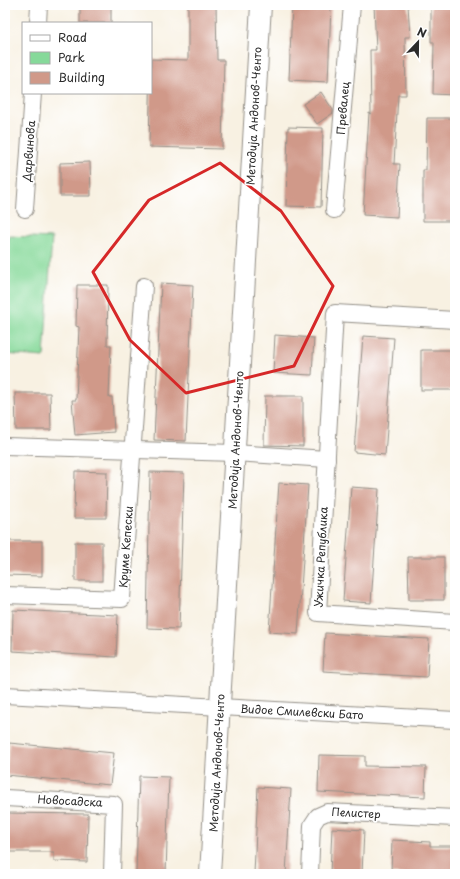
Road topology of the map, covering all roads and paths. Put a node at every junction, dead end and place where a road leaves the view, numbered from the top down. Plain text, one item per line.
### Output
1 (39, 5) edge
2 (261, 5) edge
3 (352, 5) edge
4 (38, 22) edge
5 (33, 94) edge
6 (25, 209) dead end
7 (334, 210) dead end
8 (144, 286) dead end
9 (455, 320) edge
10 (5, 446) edge
11 (132, 450) junction
12 (235, 453) junction
13 (327, 459) junction
14 (5, 594) edge
15 (455, 622) edge
16 (5, 695) edge
17 (220, 708) junction
18 (455, 720) edge
19 (5, 798) edge
20 (455, 818) edge
21 (112, 874) edge
22 (210, 874) edge
23 (310, 874) edge

1 - 4 street
2 - 12 street, Методија Андонов-Ченто
3 - 7 street, Превалец
5 - 6 street, Дарвинова
8 - 11 street, Круме Кепески
9 - 13 street, Ужичка Република
10 - 11 street
11 - 12 street
11 - 14 street, Круме Кепески
12 - 13 street
12 - 17 street, Методија Андонов-Ченто
13 - 15 street, Ужичка Република
16 - 17 street, Видое Смилевски Бато
17 - 18 street, Видое Смилевски Бато
17 - 22 street, Методија Андонов-Ченто
19 - 21 street, Новосадска
20 - 23 street, Пелистер

